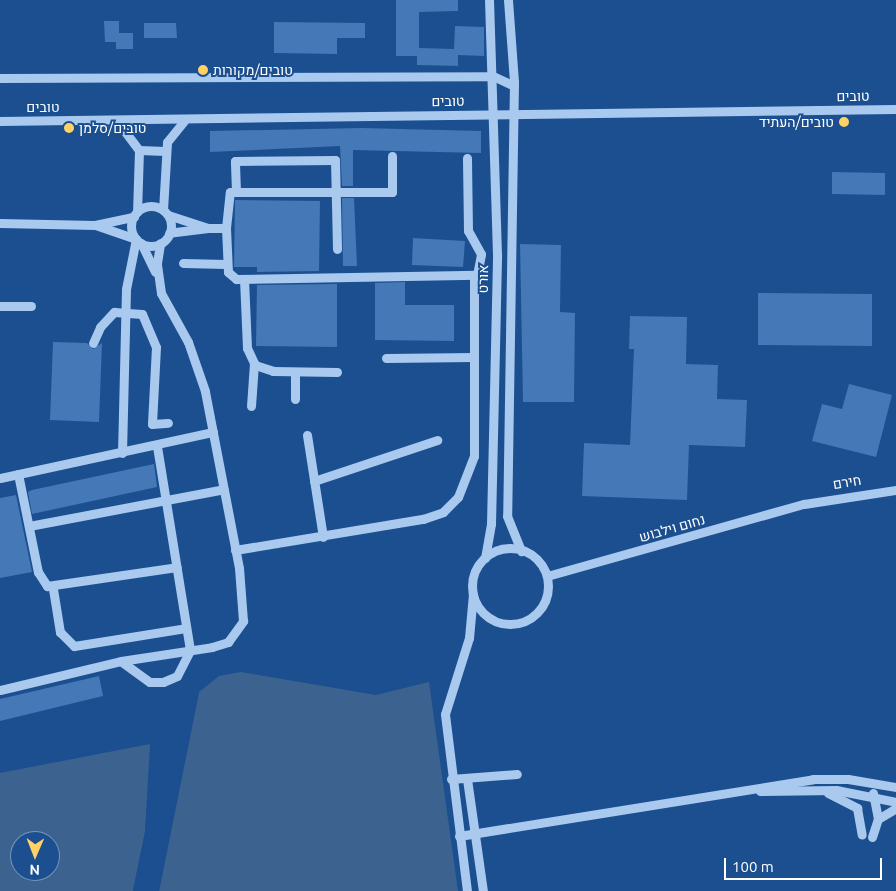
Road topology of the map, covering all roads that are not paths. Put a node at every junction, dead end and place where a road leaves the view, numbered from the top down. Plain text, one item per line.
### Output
1 (489, 0) edge
2 (508, 0) edge
3 (493, 76) junction
4 (0, 78) edge
5 (514, 86) junction
6 (896, 109) edge
7 (495, 114) junction
8 (514, 114) junction
9 (0, 121) edge
10 (117, 121) junction
11 (184, 121) junction
12 (139, 150) junction
13 (165, 150) junction
14 (392, 156) dead end
15 (467, 158) dead end
16 (236, 192) junction
17 (336, 192) junction
18 (165, 213) junction
19 (136, 214) junction
20 (0, 223) edge
21 (95, 225) junction
22 (208, 228) junction
23 (226, 228) junction
24 (169, 234) junction
25 (139, 241) junction
26 (160, 243) junction
27 (336, 249) dead end
28 (183, 263) dead end
29 (226, 264) junction
30 (474, 275) junction
31 (157, 277) junction
32 (244, 279) junction
33 (0, 306) edge
34 (30, 306) dead end
35 (125, 311) junction
36 (93, 343) dead end
37 (474, 357) junction
38 (386, 358) dead end
39 (254, 363) junction
40 (295, 372) junction
41 (338, 372) dead end
42 (294, 399) dead end
43 (251, 406) dead end
44 (168, 423) dead end
45 (213, 432) junction
46 (307, 435) dead end
47 (437, 440) dead end
48 (157, 446) junction
49 (122, 453) junction
50 (18, 474) junction
51 (0, 478) edge
52 (314, 481) junction
53 (224, 489) junction
54 (896, 490) edge
55 (166, 502) junction
56 (804, 504) joint
57 (29, 526) junction
58 (323, 537) junction
59 (235, 550) junction
60 (521, 550) junction
61 (485, 558) junction
62 (177, 567) junction
63 (547, 576) junction
64 (53, 589) junction
65 (472, 594) junction
66 (186, 628) junction
67 (190, 650) junction
68 (120, 661) junction
69 (0, 690) edge
70 (516, 774) dead end
71 (451, 779) junction
72 (467, 779) junction
73 (867, 782) junction
74 (896, 788) edge
75 (755, 790) junction
76 (820, 791) junction
77 (876, 796) junction
78 (896, 802) edge
79 (896, 808) edge
80 (878, 819) junction
81 (475, 832) junction
82 (862, 835) dead end
83 (459, 836) junction
84 (872, 837) dead end
85 (467, 891) edge
86 (483, 891) edge

1 - 3 street, אורט
2 - 5 street, אורט
3 - 4 street, טובים
3 - 5 street, טובים
3 - 7 street, אורט
5 - 8 street, אורט
6 - 8 street, טובים
7 - 8 street, טובים
7 - 11 street, טובים
7 - 61 street, אורט
8 - 60 street, אורט
9 - 10 street, טובים
10 - 11 street, טובים
10 - 12 street
11 - 13 street
12 - 13 street
12 - 19 street
13 - 18 street
14 - 17 street
15 - 30 street
16 - 17 street
16 - 17 street
16 - 23 street
17 - 27 street
18 - 19 street
18 - 22 street
18 - 24 street
19 - 21 street
19 - 25 street
20 - 21 street
21 - 25 street
22 - 23 street
22 - 24 street
23 - 29 street
24 - 26 street
25 - 26 street
25 - 31 street
25 - 35 street
26 - 31 street
28 - 29 street
29 - 32 street
30 - 32 street
30 - 37 street
31 - 45 street
32 - 39 street
33 - 34 street
35 - 36 street
35 - 44 street
35 - 49 street
37 - 38 street
37 - 58 street
39 - 40 street
39 - 43 street
40 - 41 street
40 - 42 street
45 - 48 street
45 - 53 street
46 - 52 street
47 - 52 street
48 - 49 street
48 - 55 street
49 - 50 street
50 - 51 street
50 - 57 street
52 - 58 street
53 - 55 street
53 - 59 street
54 - 56 street, חירם
55 - 57 street
55 - 62 street
56 - 63 street, נחום וילבוש
57 - 64 street
58 - 59 street
59 - 67 street
60 - 61 street
60 - 63 street
61 - 65 street
62 - 64 street
62 - 66 street
63 - 65 street
64 - 66 street
65 - 71 street
66 - 67 street
67 - 68 street
67 - 68 street
68 - 69 street
70 - 72 street
71 - 72 street
71 - 83 street
72 - 81 street
73 - 74 street
73 - 75 street
73 - 77 street
75 - 76 street
75 - 81 street
76 - 77 street
76 - 82 street
77 - 78 street
77 - 80 street
79 - 80 street
80 - 84 street
81 - 83 street
81 - 86 street
83 - 85 street

